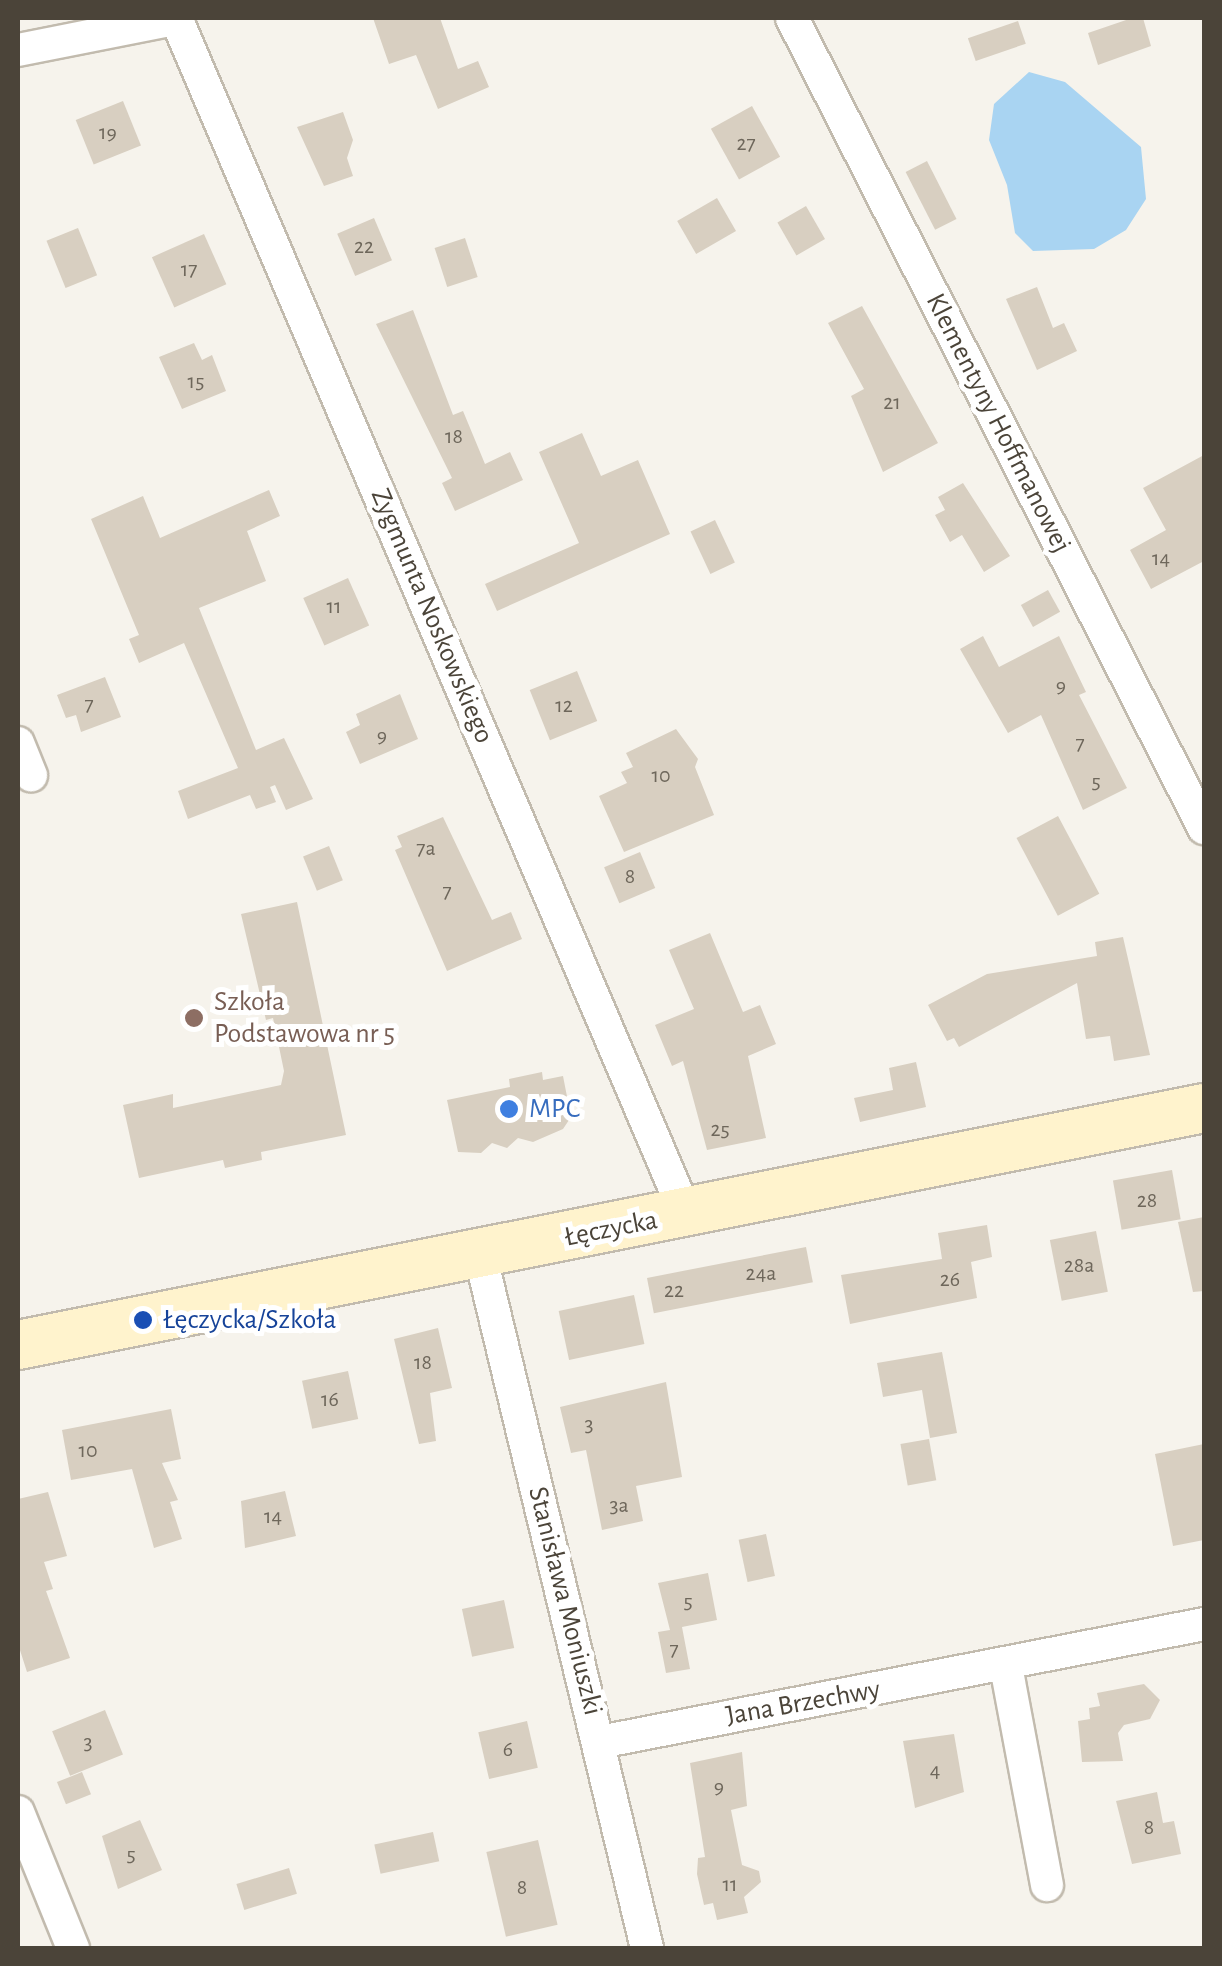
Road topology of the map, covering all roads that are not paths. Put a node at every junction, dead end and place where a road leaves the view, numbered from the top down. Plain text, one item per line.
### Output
1 (177, 18) edge
2 (792, 18) edge
3 (18, 50) edge
4 (18, 743) edge
5 (31, 776) dead end
6 (1204, 828) edge
7 (1204, 1108) edge
8 (686, 1214) junction
9 (480, 1254) junction
10 (18, 1345) edge
11 (1204, 1624) edge
12 (1006, 1666) junction
13 (600, 1742) junction
14 (18, 1812) edge
15 (1047, 1885) dead end
16 (73, 1948) edge
17 (646, 1948) edge

1 - 3 street
1 - 8 street, Zygmunta Noskowskiego
2 - 6 street, Klementyny Hoffmanowej
4 - 5 street
7 - 8 street, Łęczycka
8 - 9 street, Łęczycka
9 - 10 street, Łęczycka
9 - 13 street, Stanisława Moniuszki
11 - 12 street, Jana Brzechwy
12 - 13 street, Jana Brzechwy
12 - 15 street
13 - 17 street, Stanisława Moniuszki
14 - 16 street

